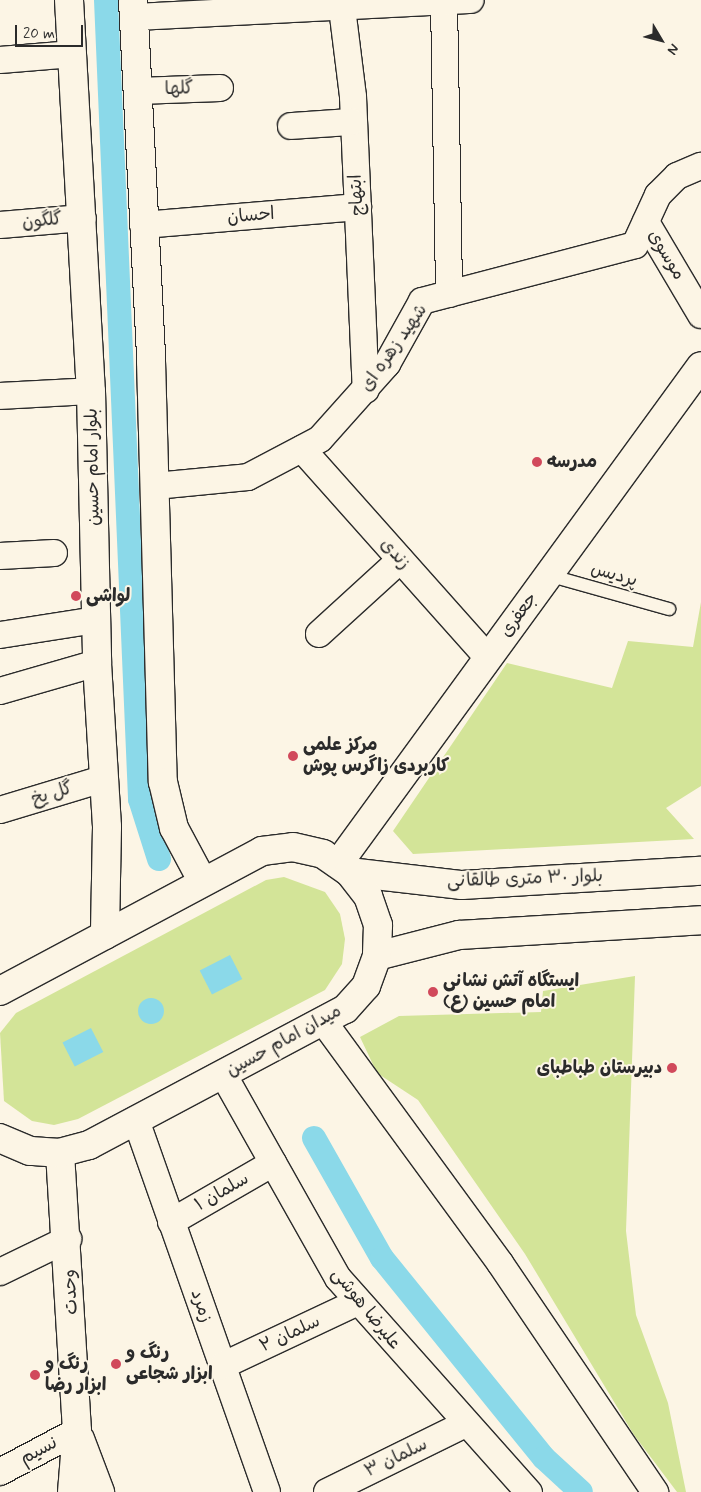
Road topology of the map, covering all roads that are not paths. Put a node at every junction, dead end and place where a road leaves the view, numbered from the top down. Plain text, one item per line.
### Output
1 (69, 0) edge
2 (472, 0) edge
3 (444, 1) junction
4 (341, 3) edge
5 (134, 8) edge
6 (73, 54) junction
7 (0, 60) edge
8 (220, 88) dead end
9 (138, 91) junction
10 (352, 122) junction
11 (291, 126) dead end
12 (701, 166) edge
13 (358, 206) junction
14 (83, 218) junction
15 (646, 222) junction
16 (0, 225) edge
17 (143, 225) junction
18 (449, 294) junction
19 (701, 315) edge
20 (701, 366) edge
21 (366, 390) junction
22 (91, 391) junction
23 (0, 396) edge
24 (302, 449) junction
25 (155, 486) junction
26 (54, 553) dead end
27 (0, 556) edge
28 (400, 560) junction
29 (548, 575) junction
30 (669, 609) dead end
31 (96, 620) junction
32 (319, 634) dead end
33 (0, 635) edge
34 (488, 658) junction
35 (97, 663) junction
36 (0, 691) edge
37 (103, 779) junction
38 (0, 810) edge
39 (344, 868) junction
40 (701, 871) edge
41 (203, 882) junction
42 (701, 920) edge
43 (105, 935) junction
44 (377, 956) junction
45 (0, 991) edge
46 (323, 1021) junction
47 (223, 1074) junction
48 (136, 1120) junction
49 (0, 1138) edge
50 (60, 1153) junction
51 (273, 1163) junction
52 (171, 1222) junction
53 (68, 1238) junction
54 (0, 1272) edge
55 (358, 1302) junction
56 (222, 1366) junction
57 (465, 1424) junction
58 (77, 1431) junction
59 (0, 1472) edge
60 (72, 1492) edge
61 (100, 1492) edge
62 (267, 1492) edge
63 (326, 1492) edge
64 (529, 1492) edge
65 (655, 1492) edge

1 - 6 main road, بلوار امام حسین
2 - 3 street
3 - 4 street
3 - 18 street
4 - 5 street
4 - 10 street, ابتهاج
5 - 9 main road
6 - 7 street
6 - 14 main road, بلوار امام حسین
8 - 9 street, گلها
9 - 17 main road
10 - 11 street
10 - 13 street, ابتهاج
12 - 15 street, شهید زهره ای
13 - 17 street, احسان
13 - 21 street, ابتهاج
14 - 16 street, گلگون
14 - 22 main road, بلوار امام حسین
15 - 18 street, شهید زهره ای
15 - 19 street, موسوی
17 - 25 main road
18 - 21 street, شهید زهره ای
20 - 29 main road, جعفری
21 - 24 street, شهید زهره ای
22 - 23 street
22 - 31 main road, بلوار امام حسین
24 - 25 street, شهید زهره ای
24 - 28 street, زندی
25 - 41 main road
26 - 27 street
28 - 32 street
28 - 34 street, زندی
29 - 30 lane, پردیس
29 - 34 main road, جعفری
31 - 33 street
31 - 35 main road, بلوار امام حسین
34 - 39 main road, جعفری
35 - 36 street
35 - 37 main road, بلوار امام حسین
37 - 38 street, گل یخ
37 - 43 main road, بلوار امام حسین
39 - 40 main road, بلوار ۳۰ متری طالقانی
39 - 41 main road, میدان امام حسین
39 - 44 main road, میدان امام حسین
41 - 43 main road, میدان امام حسین
42 - 44 main road
43 - 45 main road, میدان امام حسین
44 - 46 main road, میدان امام حسین
46 - 47 main road, میدان امام حسین
46 - 65 street
47 - 48 main road, میدان امام حسین
47 - 51 street, علیرضا هوشی
48 - 50 main road, میدان امام حسین
48 - 52 street, زمرد
49 - 50 main road, میدان امام حسین
50 - 53 main road, وحدت
51 - 52 street, سلمان ۱
51 - 55 street, علیرضا هوشی
52 - 56 street, زمرد
53 - 54 street
53 - 58 main road, وحدت
55 - 56 street, سلمان ۲
55 - 57 street, علیرضا هوشی
56 - 62 street, زمرد
57 - 63 street, سلمان ۳
57 - 64 street, علیرضا هوشی
58 - 59 street, نسیم
58 - 60 main road, وحدت
58 - 61 main road, وحدت

